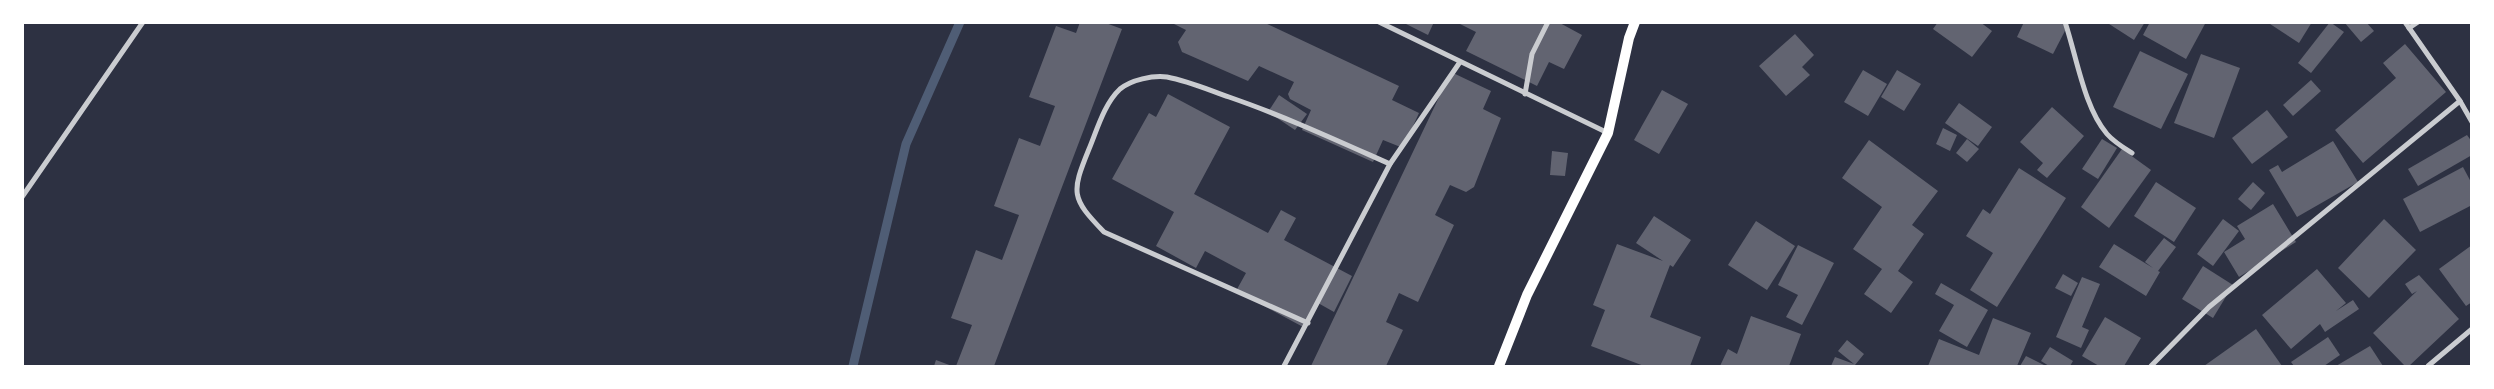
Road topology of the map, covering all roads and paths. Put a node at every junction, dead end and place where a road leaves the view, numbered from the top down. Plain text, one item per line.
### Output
1 (143, 22) edge
2 (1379, 22) edge
3 (1548, 22) edge
4 (1635, 22) edge
5 (2065, 22) edge
6 (2418, 22) edge
7 (2407, 25) edge
8 (1460, 62) junction
9 (1525, 94) junction
10 (2460, 101) junction
11 (2472, 122) edge
12 (1608, 133) junction
13 (2132, 154) dead end
14 (1390, 164) junction
15 (22, 197) edge
16 (1308, 324) junction
17 (2472, 329) edge
18 (1284, 366) edge
19 (1499, 366) edge
20 (2151, 366) edge
21 (2428, 366) edge

1 - 15 street
2 - 8 street
3 - 9 street
4 - 12 main road
5 - 13 street
6 - 7 street
7 - 10 street
8 - 9 street
8 - 14 street
9 - 12 street
10 - 11 street
10 - 20 street
12 - 19 main road
14 - 16 street
14 - 16 street
16 - 18 street
17 - 21 street

